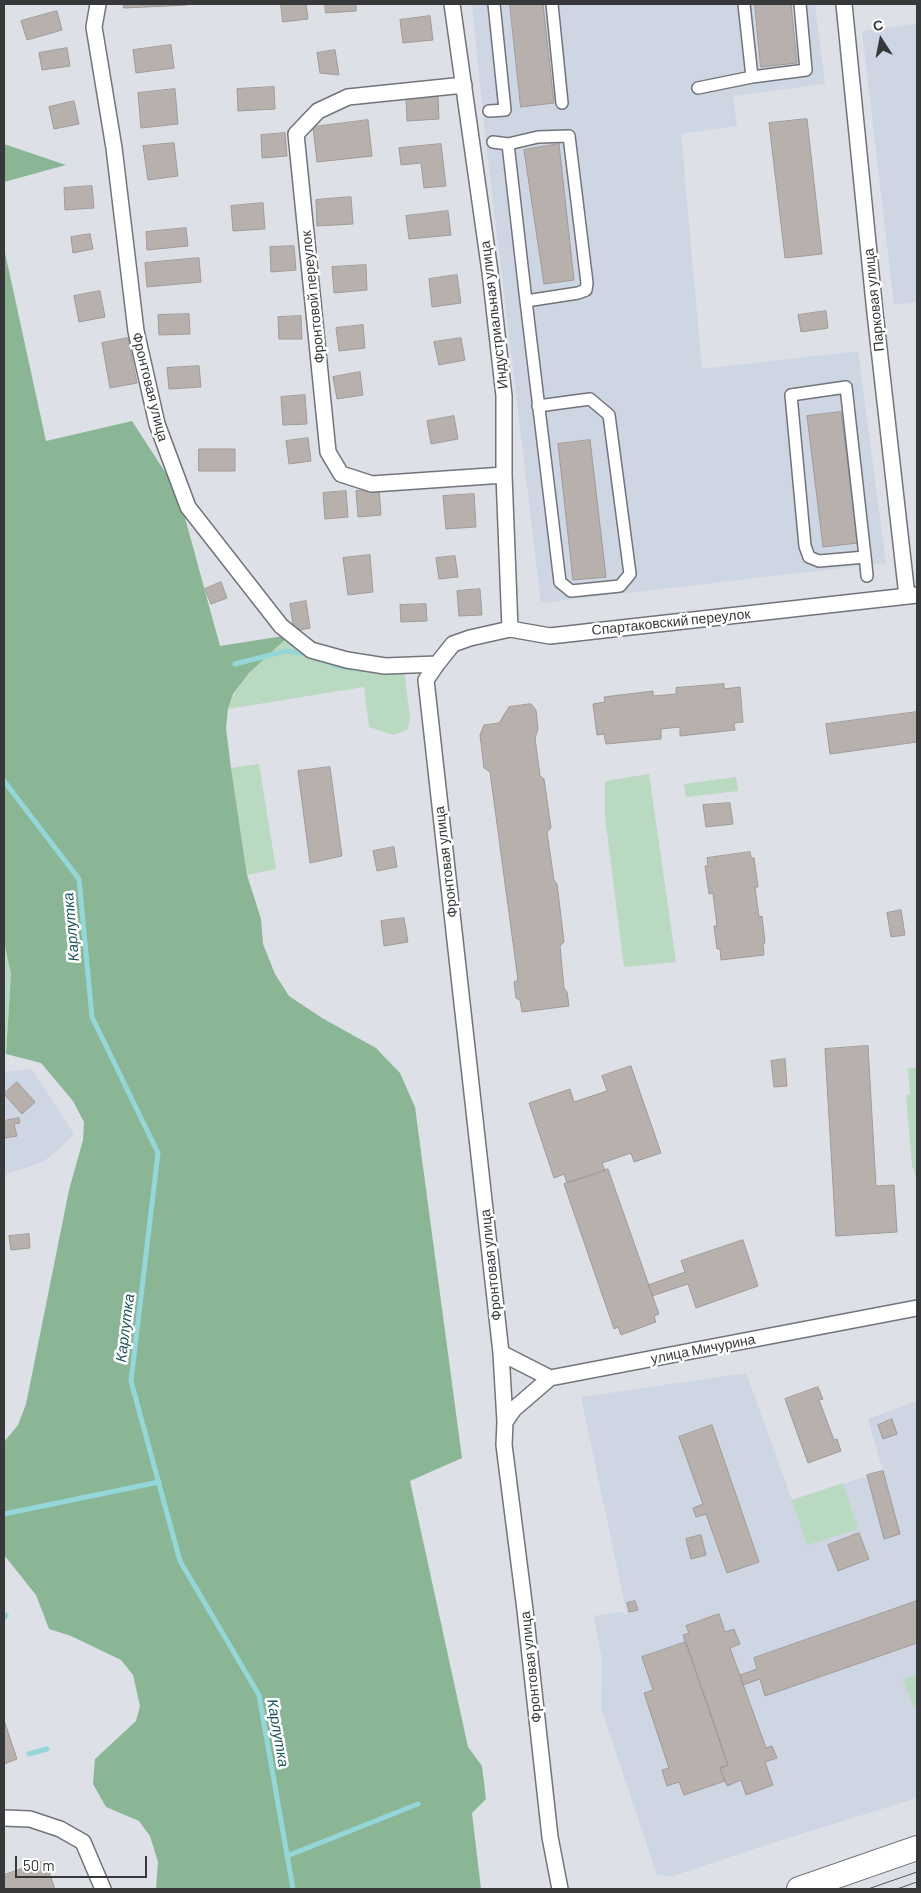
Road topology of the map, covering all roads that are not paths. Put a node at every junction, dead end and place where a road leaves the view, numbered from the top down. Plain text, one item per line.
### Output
1 (98, 4) edge
2 (452, 4) edge
3 (494, 4) edge
4 (552, 4) edge
5 (744, 4) edge
6 (800, 4) edge
7 (844, 4) edge
8 (752, 77) junction
9 (464, 85) junction
10 (698, 88) dead end
11 (562, 103) dead end
12 (489, 111) dead end
13 (493, 142) dead end
14 (508, 144) junction
15 (526, 301) junction
16 (538, 406) junction
17 (504, 475) junction
18 (865, 557) junction
19 (867, 576) dead end
20 (912, 595) edge
21 (510, 629) junction
22 (437, 664) junction
23 (917, 1308) edge
24 (501, 1353) junction
25 (550, 1378) junction
26 (505, 1422) junction
27 (4, 1818) edge
28 (917, 1848) edge
29 (104, 1889) edge
30 (560, 1889) edge
31 (799, 1889) edge

1 - 22 street, Фронтовая улица
2 - 9 street, Индустриальная улица
3 - 12 street
4 - 11 street
5 - 8 street
6 - 8 street
7 - 20 street, Парковая улица
8 - 10 street
9 - 17 street, Индустриальная улица
9 - 17 street, Фронтовой переулок
13 - 14 street
14 - 15 street
14 - 15 street
15 - 16 street
16 - 16 street
17 - 21 street, Индустриальная улица
18 - 18 street
18 - 19 street
20 - 21 street, Спартаковский переулок
21 - 22 street, Спартаковский переулок
22 - 24 street, Фронтовая улица
23 - 25 street, улица Мичурина
24 - 25 street
24 - 26 street, Фронтовая улица
25 - 26 street, улица Мичурина
26 - 30 street, Фронтовая улица
27 - 29 street
28 - 31 main road

